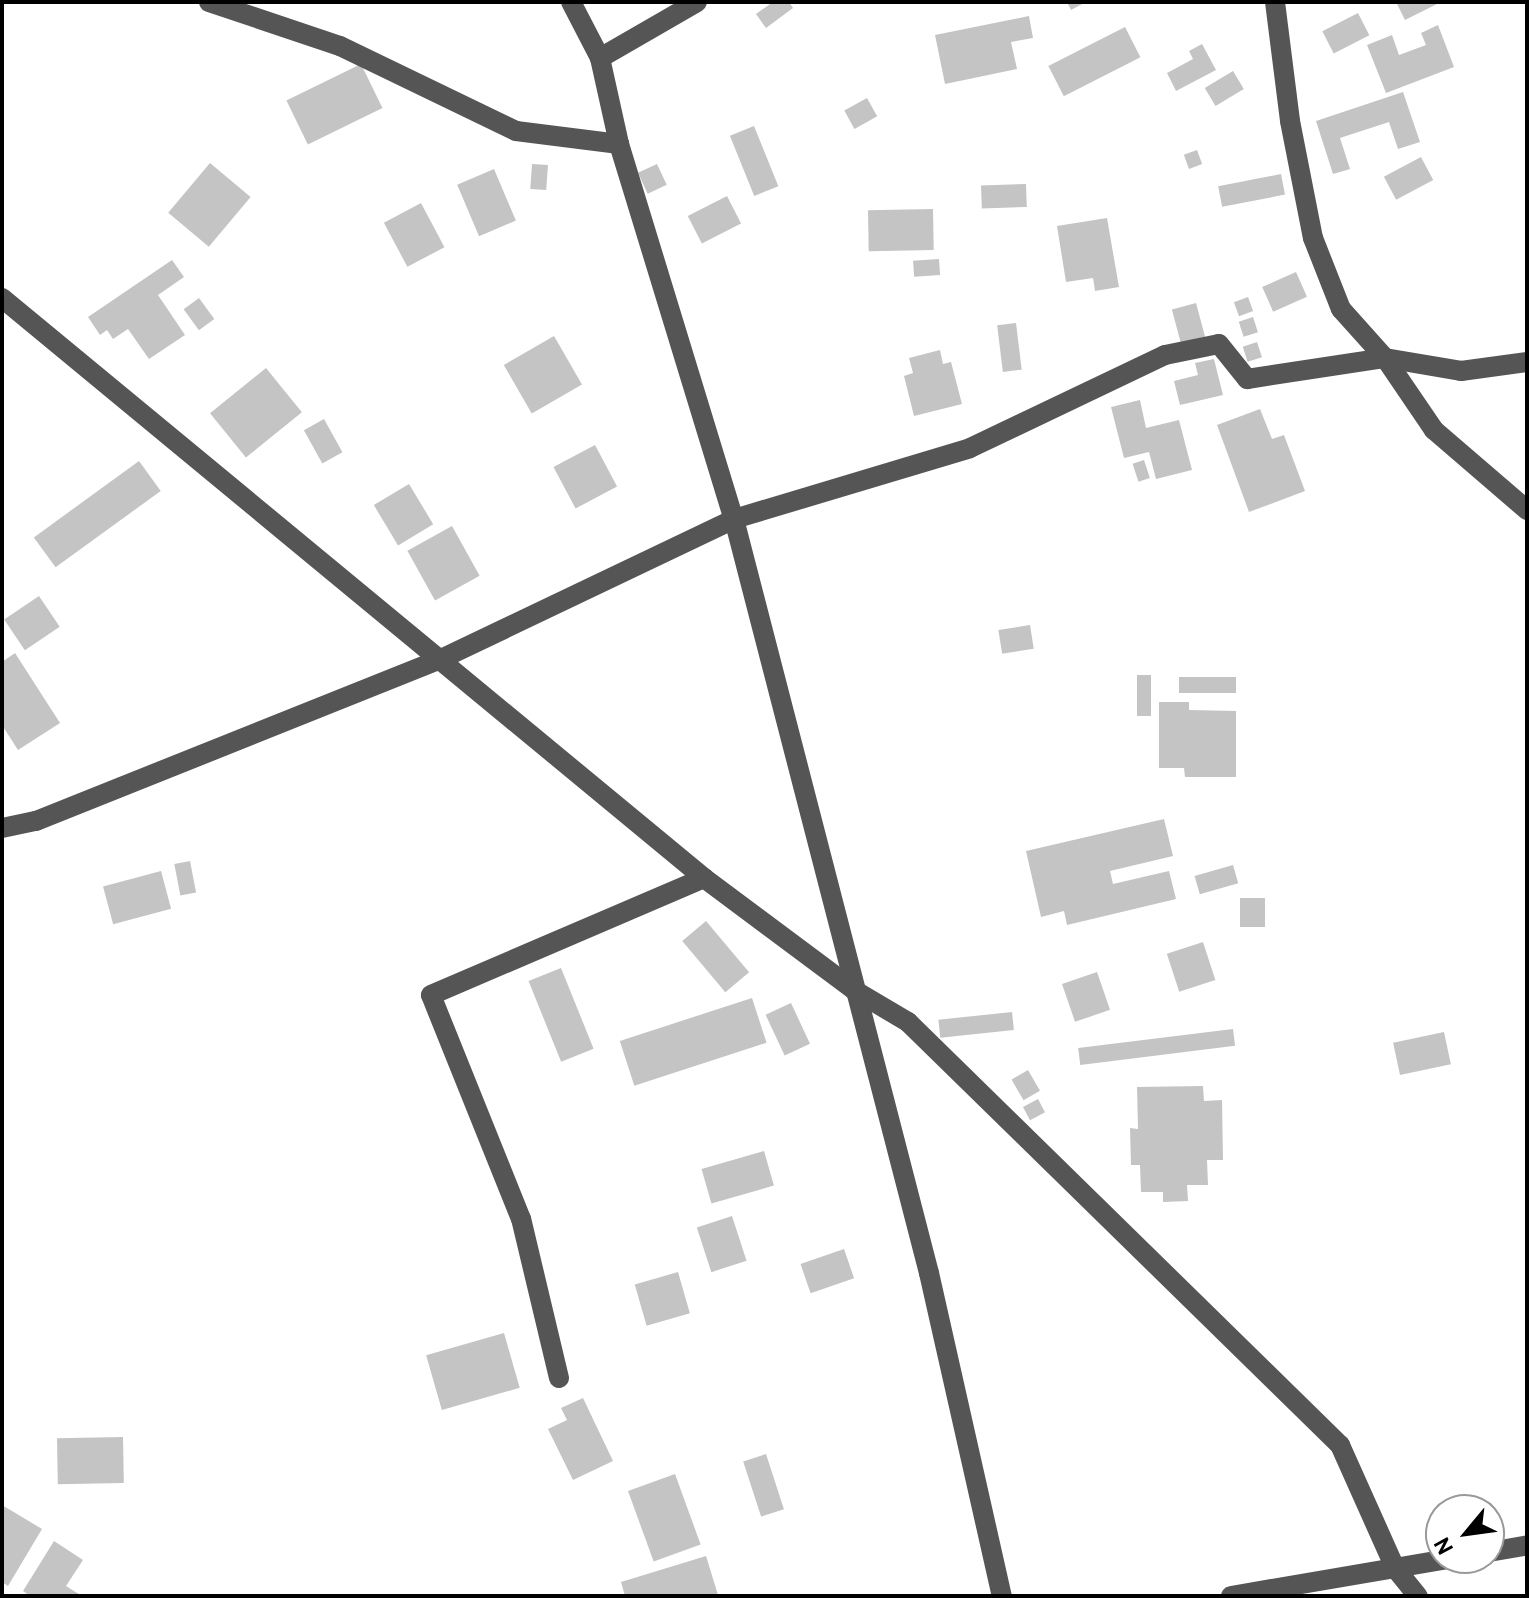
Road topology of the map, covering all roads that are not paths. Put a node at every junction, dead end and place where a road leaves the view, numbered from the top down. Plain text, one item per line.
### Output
1 (209, 2) edge
2 (571, 2) edge
3 (697, 2) edge
4 (1275, 2) edge
5 (600, 58) junction
6 (619, 144) junction
7 (2, 298) edge
8 (1385, 358) junction
9 (1527, 362) edge
10 (1527, 510) edge
11 (734, 519) junction
12 (441, 659) junction
13 (2, 828) edge
14 (704, 878) junction
15 (854, 990) junction
16 (559, 1378) dead end
17 (1527, 1545) edge
18 (1505, 1549) edge
19 (1425, 1563) edge
20 (1395, 1568) junction
21 (1002, 1596) edge
22 (1231, 1596) edge
23 (1418, 1596) edge

1 - 6 street
2 - 5 street
3 - 5 street
4 - 8 street
5 - 6 street
6 - 11 street
7 - 12 street
8 - 9 street
8 - 10 street
8 - 11 street
11 - 12 street
11 - 15 street
12 - 13 street
12 - 14 street
14 - 15 street
14 - 16 street
15 - 20 street
15 - 21 street
17 - 18 street
19 - 20 street
20 - 22 street
20 - 23 street

